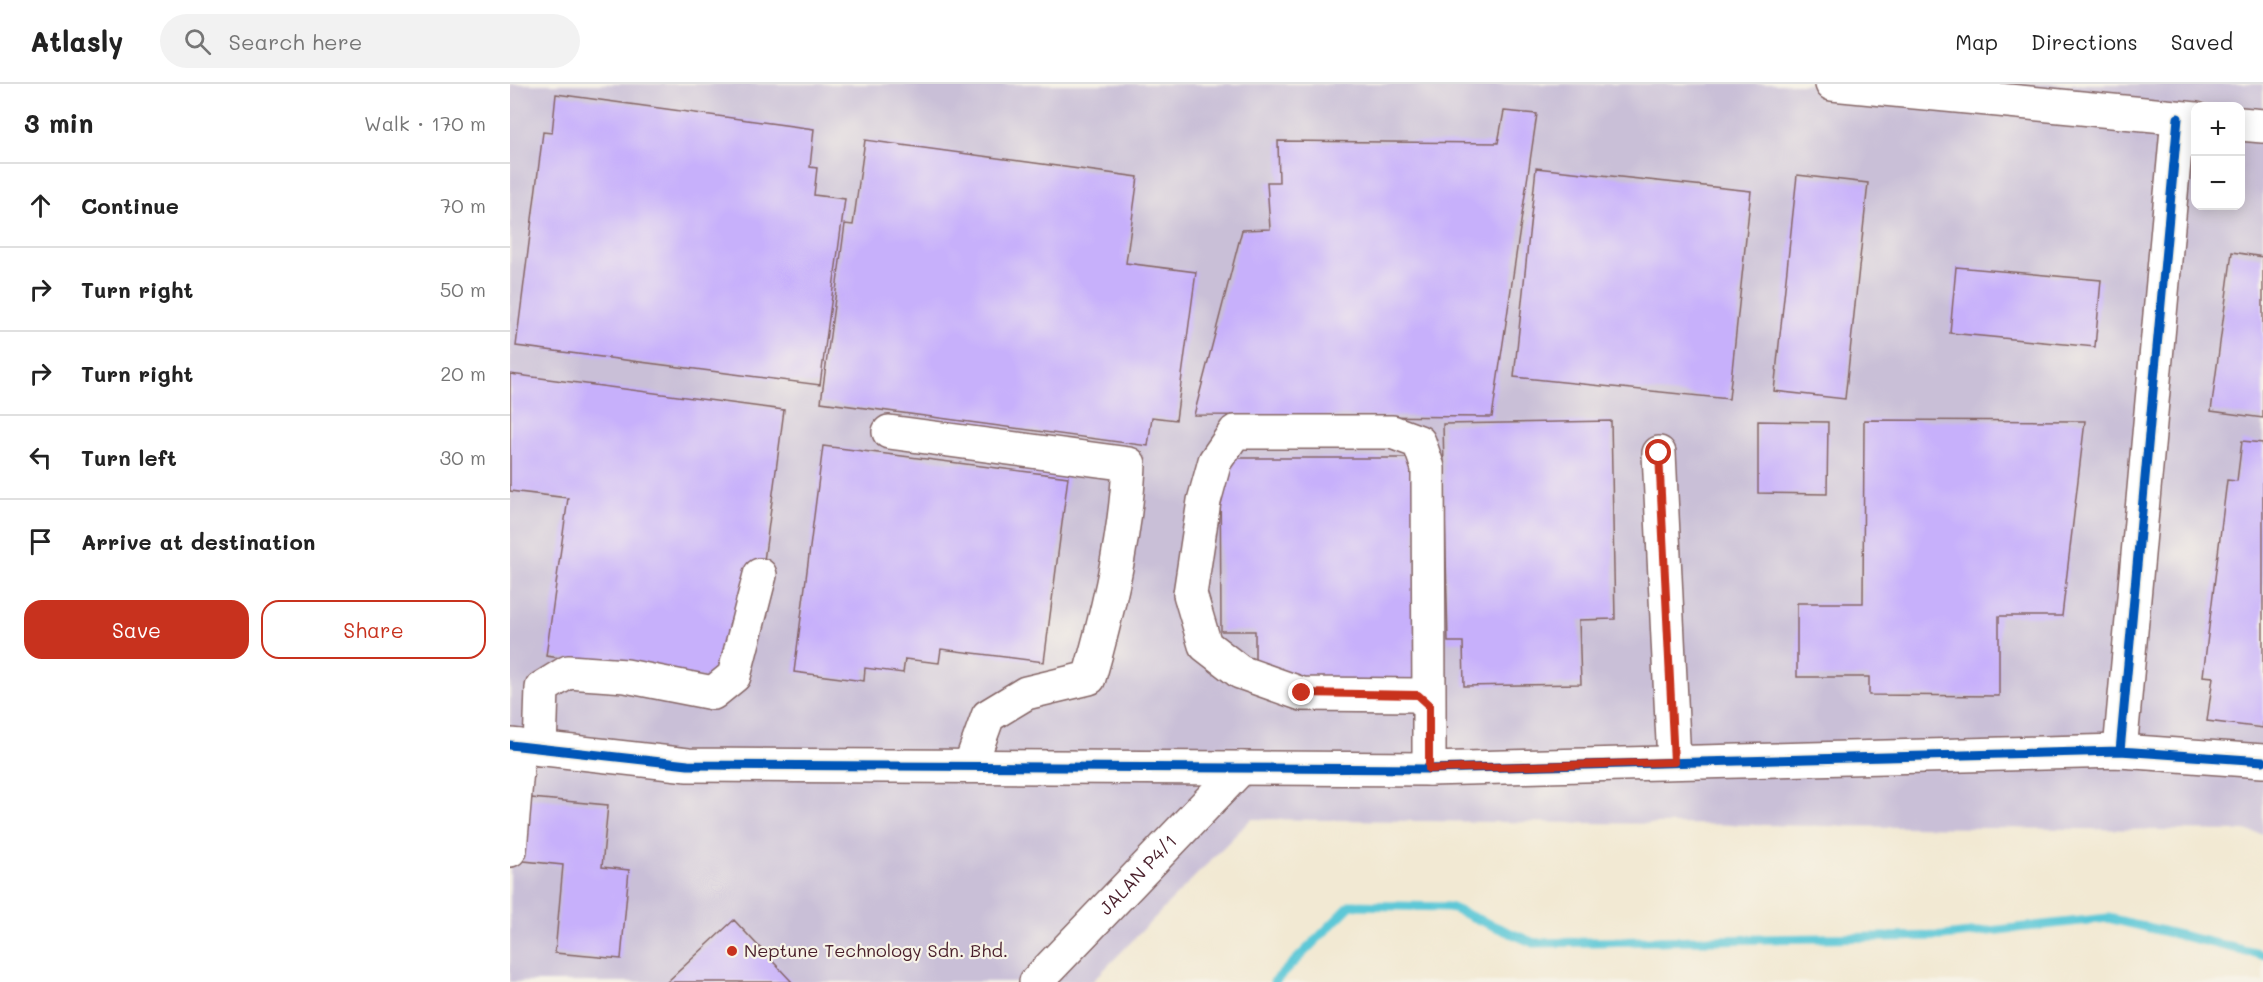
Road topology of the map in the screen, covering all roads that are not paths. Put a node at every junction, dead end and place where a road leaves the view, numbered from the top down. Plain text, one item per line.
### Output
1 (1832, 84) edge
2 (2187, 118) edge
3 (2245, 124) edge
4 (2263, 126) edge
5 (889, 432) dead end
6 (1659, 453) dead end
7 (760, 574) dead end
8 (1429, 705) junction
9 (523, 747) edge
10 (2120, 751) junction
11 (2263, 761) edge
12 (1674, 762) junction
13 (970, 766) junction
14 (1242, 768) junction
15 (1429, 769) junction
16 (510, 850) edge
17 (1036, 982) edge

1 - 2 street
2 - 10 street
3 - 4 street
5 - 13 street
6 - 12 street
7 - 9 street
8 - 8 street
8 - 15 street
9 - 13 street
9 - 16 street
10 - 11 street
10 - 12 street
12 - 15 street
13 - 14 street
14 - 15 street
14 - 17 street, JALAN P4/1

